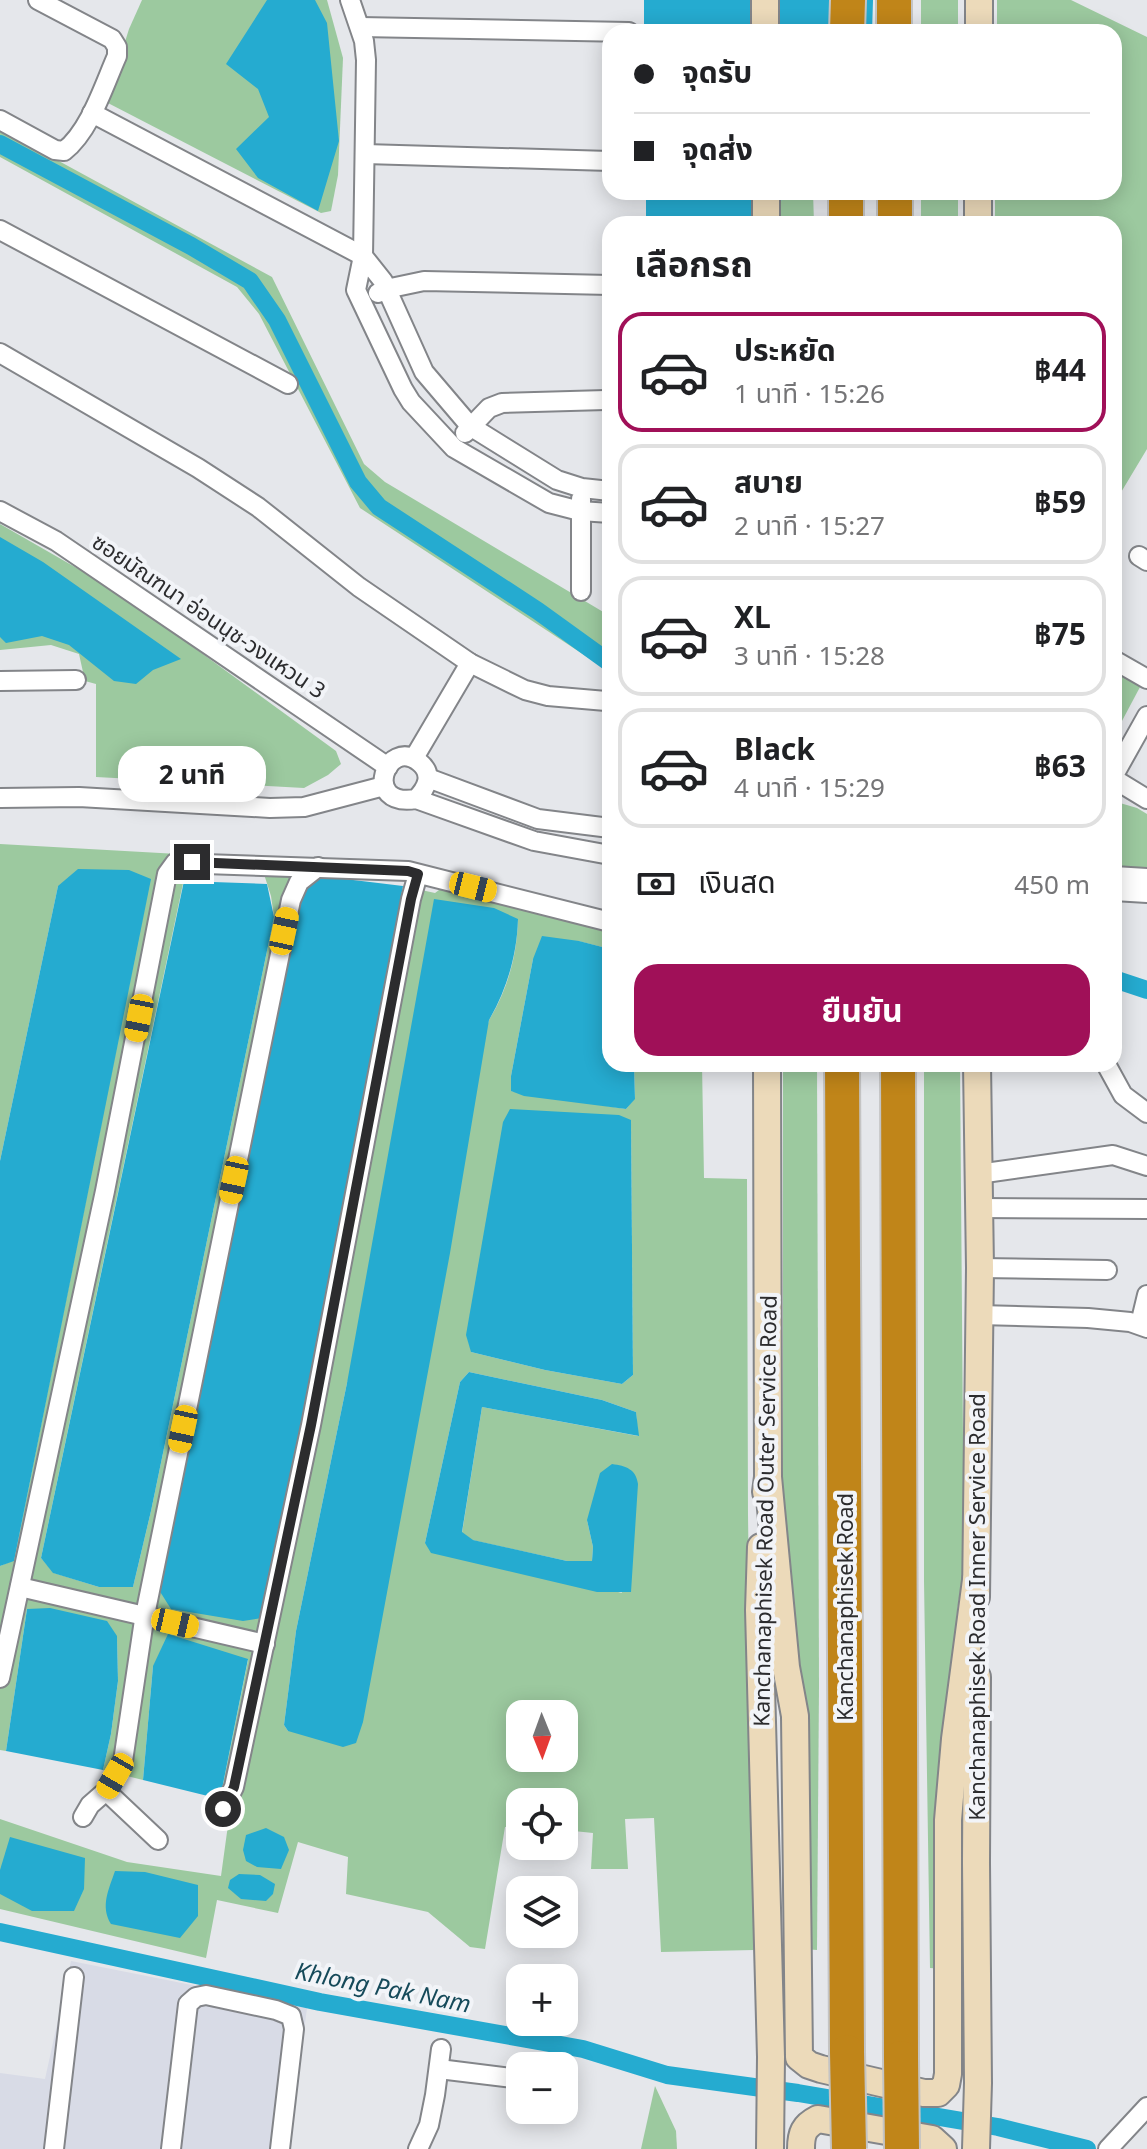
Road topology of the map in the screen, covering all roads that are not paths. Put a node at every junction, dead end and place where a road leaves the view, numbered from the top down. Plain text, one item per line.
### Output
1 (38, 0) edge
2 (350, 0) edge
3 (765, 0) edge
4 (848, 0) edge
5 (894, 0) edge
6 (979, 0) edge
7 (765, 24) edge
8 (847, 24) edge
9 (894, 24) edge
10 (979, 24) edge
11 (360, 27) junction
12 (602, 31) edge
13 (92, 113) junction
14 (0, 120) edge
15 (365, 154) junction
16 (602, 161) edge
17 (0, 230) edge
18 (363, 256) junction
19 (602, 285) edge
20 (386, 289) junction
21 (361, 301) junction
22 (0, 353) edge
23 (288, 384) dead end
24 (602, 400) edge
25 (470, 426) junction
26 (454, 448) junction
27 (582, 488) junction
28 (602, 490) edge
29 (0, 511) edge
30 (580, 511) junction
31 (602, 512) edge
32 (581, 591) dead end
33 (470, 663) junction
34 (1122, 665) edge
35 (1147, 679) edge
36 (76, 680) dead end
37 (0, 681) edge
38 (602, 701) edge
39 (1147, 716) edge
40 (414, 758) junction
41 (1122, 762) edge
42 (388, 767) junction
43 (428, 778) junction
44 (1122, 782) edge
45 (384, 786) junction
46 (0, 798) edge
47 (416, 799) junction
48 (1147, 799) edge
49 (602, 827) edge
50 (602, 854) edge
51 (318, 867) junction
52 (418, 874) junction
53 (1122, 876) edge
54 (1147, 878) edge
55 (1122, 891) edge
56 (1147, 893) edge
57 (602, 920) edge
58 (767, 1072) edge
59 (842, 1072) edge
60 (898, 1072) edge
61 (977, 1072) edge
62 (1110, 1072) edge
63 (1147, 1113) edge
64 (1147, 1166) edge
65 (978, 1174) junction
66 (978, 1208) junction
67 (1147, 1209) edge
68 (980, 1268) junction
69 (1107, 1270) dead end
70 (1147, 1295) edge
71 (979, 1315) junction
72 (1144, 1326) edge
73 (768, 1477) junction
74 (976, 1580) junction
75 (20, 1587) junction
76 (145, 1616) junction
77 (265, 1644) junction
78 (0, 1678) edge
79 (795, 1716) junction
80 (761, 1718) junction
81 (106, 1791) junction
82 (223, 1809) dead end
83 (83, 1817) dead end
84 (158, 1840) dead end
85 (74, 1977) dead end
86 (441, 2049) dead end
87 (439, 2069) junction
88 (506, 2077) edge
89 (1147, 2107) edge
90 (1113, 2144) edge
91 (770, 2146) edge
92 (54, 2149) edge
93 (171, 2149) edge
94 (280, 2149) edge
95 (418, 2149) edge
96 (801, 2149) edge
97 (849, 2149) edge
98 (902, 2149) edge
99 (943, 2149) edge
100 (976, 2149) edge

1 - 13 street
2 - 11 street
3 - 7 main road
4 - 8 highway
5 - 9 highway
6 - 10 main road
11 - 12 street
11 - 15 street
13 - 14 street
13 - 18 street
15 - 16 street
15 - 18 street
17 - 23 street
18 - 20 street
18 - 21 street
19 - 20 street
20 - 21 street
20 - 25 street
21 - 26 street
22 - 33 street
24 - 25 street
25 - 26 street
25 - 27 street
26 - 30 street
27 - 28 street
27 - 30 street
29 - 42 street, ซอยมัณฑนา อ่อนนุช-วงแหวน 3
30 - 31 street
30 - 32 street
33 - 38 street
33 - 40 street
34 - 35 street
36 - 37 street
39 - 41 street
40 - 42 street
40 - 43 street
42 - 45 street
43 - 47 street
43 - 49 street
44 - 48 street
45 - 46 street
45 - 47 street
47 - 50 street
51 - 52 street
51 - 75 street
51 - 76 street
52 - 57 street
52 - 77 street
53 - 54 street
55 - 56 street
58 - 73 main road, Kanchanaphisek Road Outer Service Road
59 - 97 highway, Kanchanaphisek Road, bridge
60 - 98 highway, bridge
61 - 65 main road, Kanchanaphisek Road Inner Service Road
62 - 63 street
64 - 65 street
65 - 66 main road, Kanchanaphisek Road Inner Service Road
66 - 67 street
66 - 68 main road, Kanchanaphisek Road Inner Service Road
68 - 69 street
68 - 71 main road, Kanchanaphisek Road Inner Service Road
70 - 72 street
71 - 72 street
71 - 74 main road, Kanchanaphisek Road Inner Service Road
73 - 79 main road
73 - 80 main road, Kanchanaphisek Road Outer Service Road
74 - 79 main road
74 - 100 main road, Kanchanaphisek Road Inner Service Road
75 - 76 street
75 - 78 street
76 - 77 street
76 - 81 street
77 - 82 street
79 - 80 main road
80 - 91 main road, Kanchanaphisek Road Outer Service Road
81 - 83 street
81 - 84 street
85 - 92 street
86 - 87 street
87 - 88 street
87 - 95 street
89 - 90 street
93 - 94 street
96 - 99 main road

